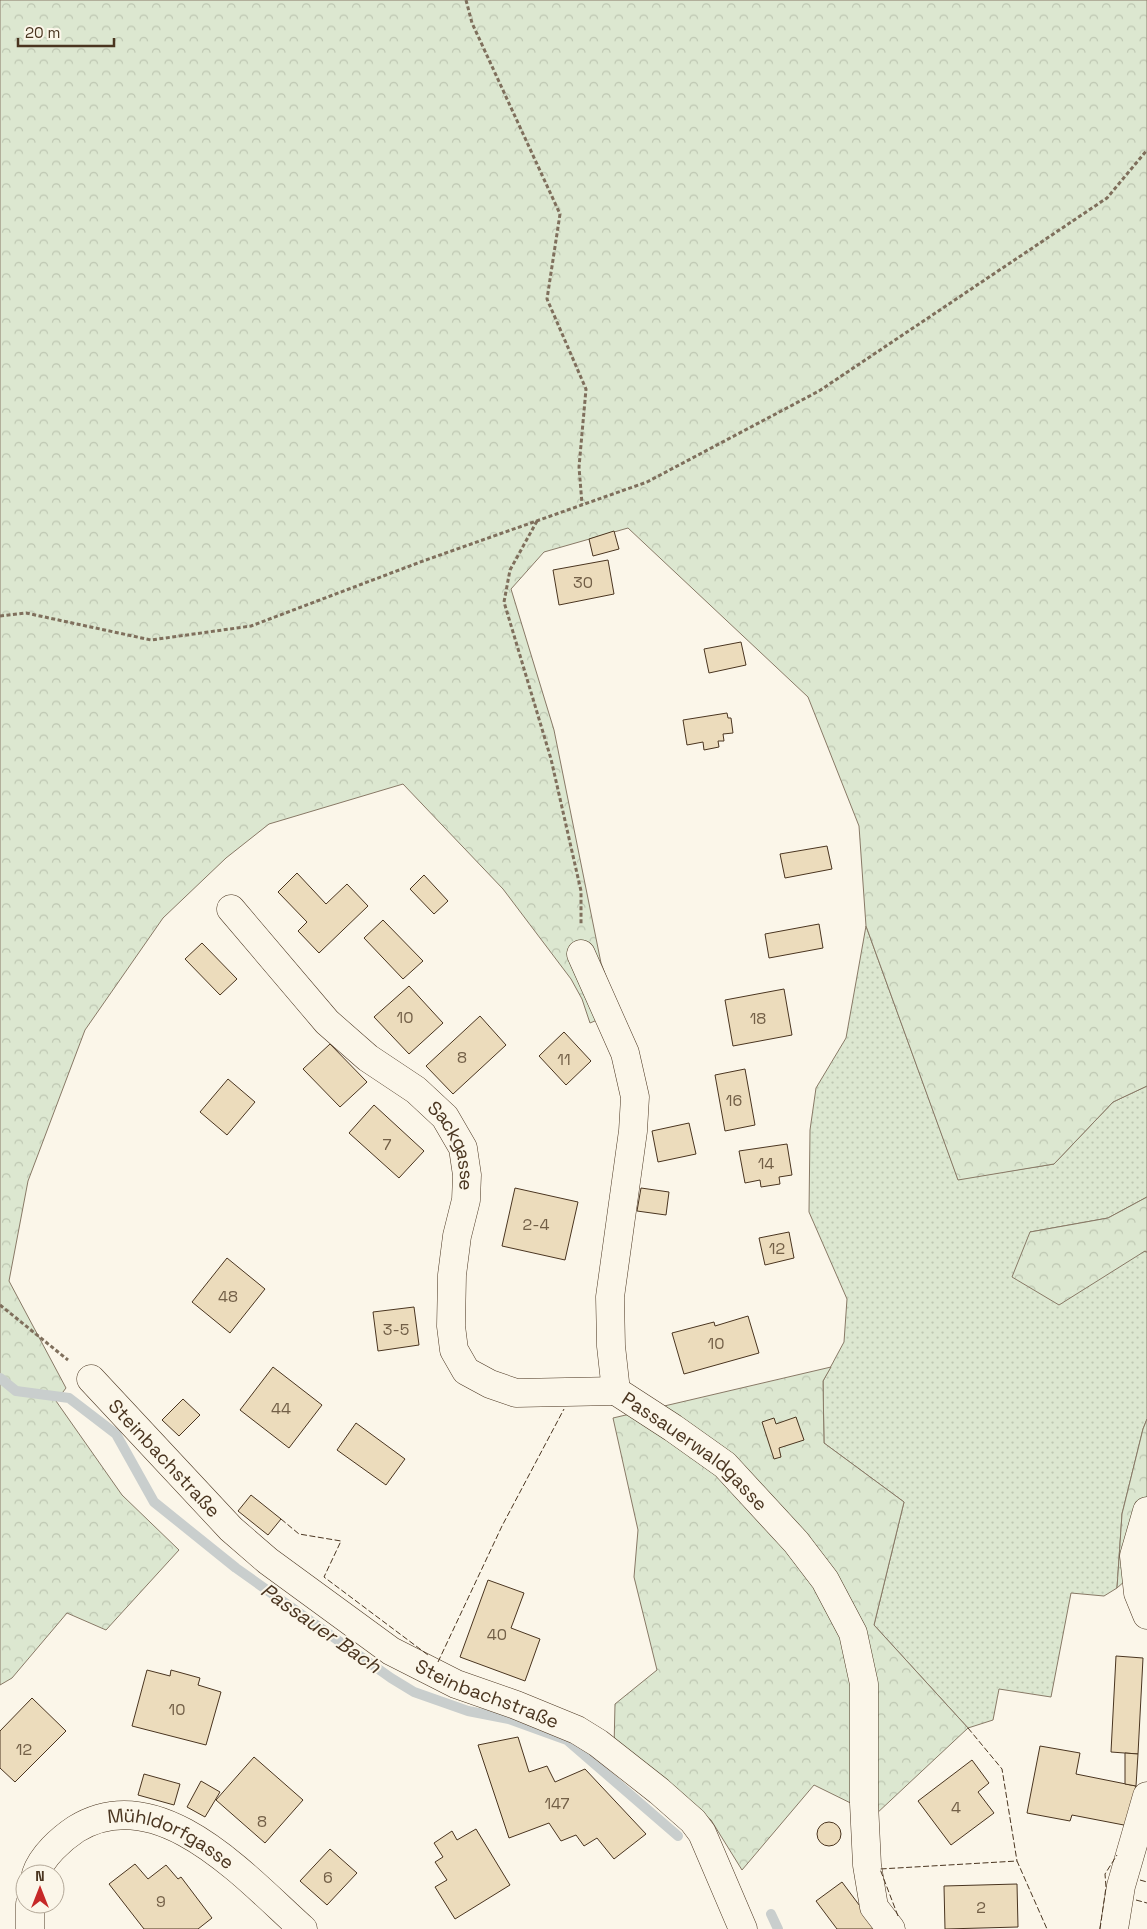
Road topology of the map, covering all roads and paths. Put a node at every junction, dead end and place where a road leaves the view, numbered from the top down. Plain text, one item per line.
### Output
1 (466, 0) edge
2 (1147, 150) edge
3 (582, 504) junction
4 (537, 521) junction
5 (0, 616) edge
6 (231, 909) dead end
7 (581, 954) joint
8 (0, 1305) edge
9 (91, 1379) joint
10 (616, 1391) junction
11 (1147, 1511) edge
12 (1147, 1615) edge
13 (1147, 1796) edge
14 (42, 1864) edge
15 (30, 1914) edge
16 (30, 1929) edge
17 (303, 1929) edge
18 (743, 1929) edge
19 (891, 1929) edge
20 (1114, 1929) edge

1 - 3 path
2 - 3 path
3 - 4 path
4 - 5 path
4 - 7 path
6 - 10 street, Sackgasse
7 - 10 street, Passauerwaldgasse
8 - 9 path
9 - 18 street, Steinbachstraße
10 - 19 street, Passauerwaldgasse
11 - 12 street
13 - 20 street
14 - 17 street, Mühldorfgasse
15 - 16 street

